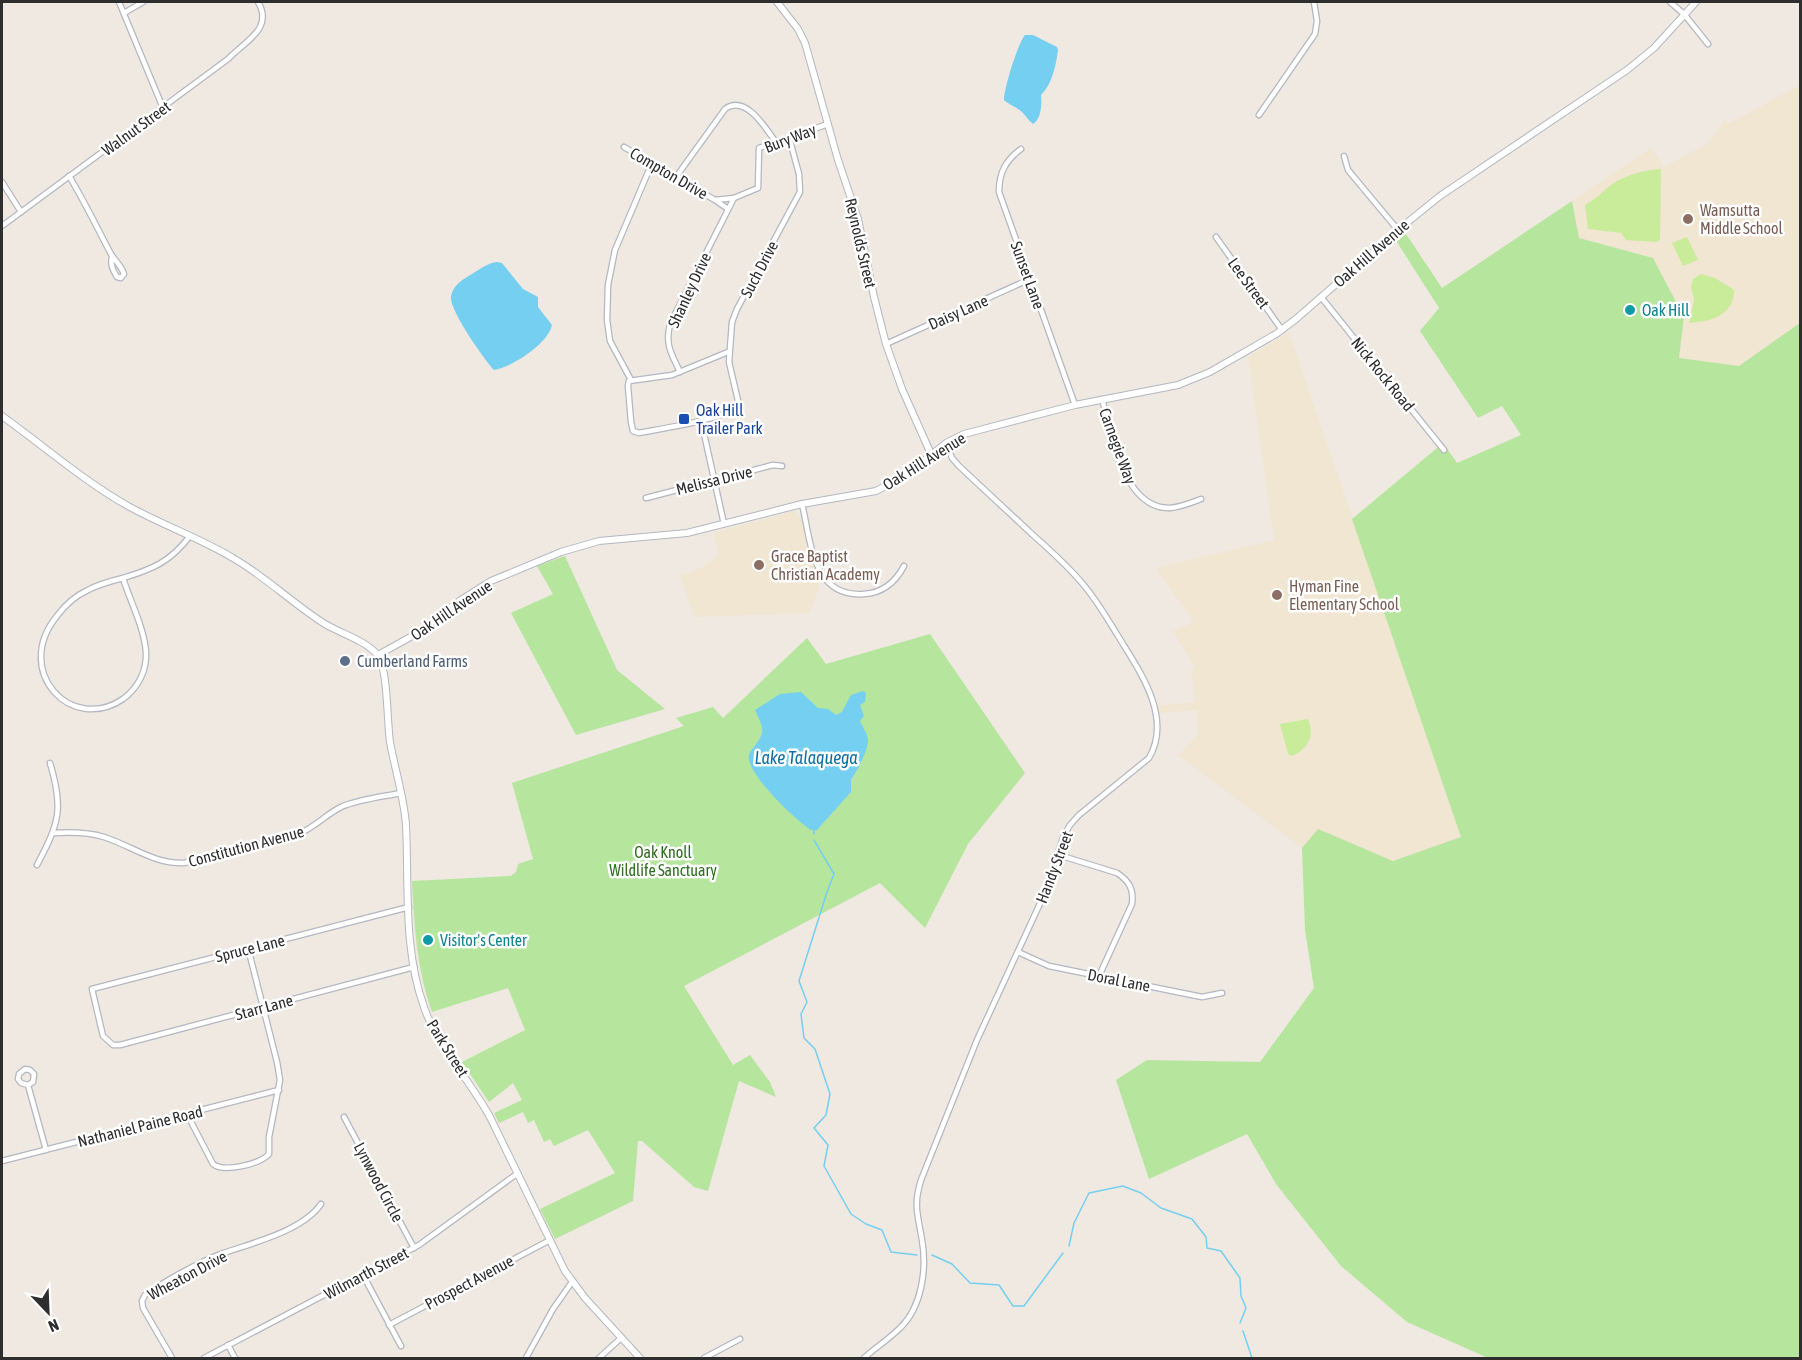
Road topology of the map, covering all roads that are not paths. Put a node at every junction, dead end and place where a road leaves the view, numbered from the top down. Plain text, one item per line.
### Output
1 (118, 2) edge
2 (143, 2) edge
3 (258, 2) edge
4 (777, 2) edge
5 (1314, 2) edge
6 (1670, 2) edge
7 (1696, 2) edge
8 (124, 13) junction
9 (1684, 14) junction
10 (1708, 44) dead end
11 (163, 108) junction
12 (1259, 115) dead end
13 (828, 124) junction
14 (789, 137) junction
15 (775, 141) junction
16 (624, 147) dead end
17 (1021, 149) dead end
18 (1344, 156) dead end
19 (652, 163) junction
20 (69, 176) junction
21 (676, 177) junction
22 (2, 182) edge
23 (734, 198) junction
24 (715, 200) junction
25 (728, 209) junction
26 (21, 212) junction
27 (2, 226) edge
28 (1398, 230) junction
29 (1216, 237) dead end
30 (112, 257) dead end
31 (1030, 279) junction
32 (1321, 297) junction
33 (1282, 330) junction
34 (886, 344) junction
35 (728, 352) junction
36 (680, 372) junction
37 (631, 380) junction
38 (1102, 399) junction
39 (1076, 405) junction
40 (2, 416) edge
41 (701, 420) junction
42 (946, 443) junction
43 (1444, 450) dead end
44 (931, 454) junction
45 (782, 466) dead end
46 (714, 480) junction
47 (646, 498) dead end
48 (1201, 499) dead end
49 (802, 504) junction
50 (724, 524) junction
51 (190, 536) junction
52 (904, 567) dead end
53 (123, 578) junction
54 (378, 655) junction
55 (51, 763) dead end
56 (400, 793) junction
57 (53, 833) junction
58 (1059, 855) junction
59 (37, 865) dead end
60 (409, 906) junction
61 (248, 948) junction
62 (1018, 952) junction
63 (414, 968) junction
64 (1099, 976) junction
65 (1222, 993) dead end
66 (263, 1007) junction
67 (113, 1045) joint
68 (28, 1085) dead end
69 (279, 1090) junction
70 (188, 1114) junction
71 (344, 1117) dead end
72 (46, 1150) junction
73 (2, 1161) edge
74 (518, 1173) junction
75 (321, 1204) dead end
76 (550, 1240) junction
77 (414, 1248) junction
78 (363, 1275) junction
79 (572, 1282) junction
80 (389, 1324) junction
81 (621, 1338) junction
82 (740, 1339) dead end
83 (228, 1345) junction
84 (401, 1346) dead end
85 (172, 1359) edge
86 (204, 1359) edge
87 (235, 1359) edge
88 (526, 1359) edge
89 (599, 1359) edge
90 (640, 1359) edge
91 (704, 1359) edge
92 (864, 1359) edge

1 - 8 street
2 - 8 street
3 - 11 street, Walnut Street
4 - 13 main road, Reynolds Street
5 - 12 street
6 - 9 street
7 - 9 main road, Oak Hill Avenue
8 - 11 street
9 - 10 street
9 - 28 main road, Oak Hill Avenue
11 - 20 street, Walnut Street
13 - 14 street, Bury Way
13 - 34 main road, Reynolds Street
14 - 15 street, Bury Way
14 - 35 street, Such Drive
15 - 21 street
15 - 23 street, Bury Way
16 - 19 street, Compton Drive
17 - 31 street, Sunset Lane
18 - 28 street
19 - 21 street, Compton Drive
19 - 37 street
20 - 26 street, Walnut Street
20 - 30 street
21 - 24 street, Compton Drive
22 - 26 street
23 - 24 street, Compton Drive
23 - 25 street
24 - 25 street, Compton Drive
25 - 36 street, Shanley Drive
26 - 27 street, Walnut Street
28 - 32 main road, Oak Hill Avenue
29 - 33 street, Lee Street
31 - 34 street, Daisy Lane
31 - 39 street, Sunset Lane
32 - 33 main road, Oak Hill Avenue
32 - 43 street, Nick Rock Road
33 - 38 main road, Oak Hill Avenue
34 - 44 main road, Reynolds Street
35 - 36 street
35 - 41 street, Such Drive
36 - 37 street
37 - 41 street
38 - 39 main road, Oak Hill Avenue
38 - 48 street, Carnegie Way
39 - 42 main road, Oak Hill Avenue
40 - 51 main road
41 - 46 street
42 - 44 main road, Oak Hill Avenue
42 - 58 street, Handy Street
44 - 49 main road, Oak Hill Avenue
45 - 46 street, Melissa Drive
46 - 47 street, Melissa Drive
46 - 50 street
49 - 50 main road, Oak Hill Avenue
49 - 52 street
50 - 54 main road, Oak Hill Avenue
51 - 53 street
51 - 54 main road
53 - 53 street
54 - 56 main road, Park Street
55 - 57 street
56 - 57 street, Constitution Avenue
56 - 60 main road, Park Street
57 - 59 street
58 - 62 street, Handy Street
58 - 64 street
60 - 61 street, Spruce Lane
60 - 63 main road, Park Street
61 - 66 street
61 - 67 street, Spruce Lane
62 - 64 street, Doral Lane
62 - 92 street, Handy Street
63 - 66 street, Starr Lane
63 - 74 main road, Park Street
64 - 65 street, Doral Lane
66 - 67 street, Starr Lane
66 - 69 street
68 - 72 street
69 - 70 street, Nathaniel Paine Road
69 - 70 street
70 - 72 street, Nathaniel Paine Road
71 - 77 street, Lynwood Circle
72 - 73 street, Nathaniel Paine Road
74 - 76 main road, Park Street
74 - 77 street, Wilmarth Street
75 - 85 street, Wheaton Drive
76 - 79 main road, Park Street
76 - 80 street, Prospect Avenue
77 - 78 street, Wilmarth Street
78 - 80 street
78 - 83 street, Wilmarth Street
79 - 81 main road, Park Street
79 - 88 street
80 - 84 street
81 - 89 street
81 - 90 main road, Park Street
82 - 91 street
83 - 86 street, Wilmarth Street
83 - 87 street

